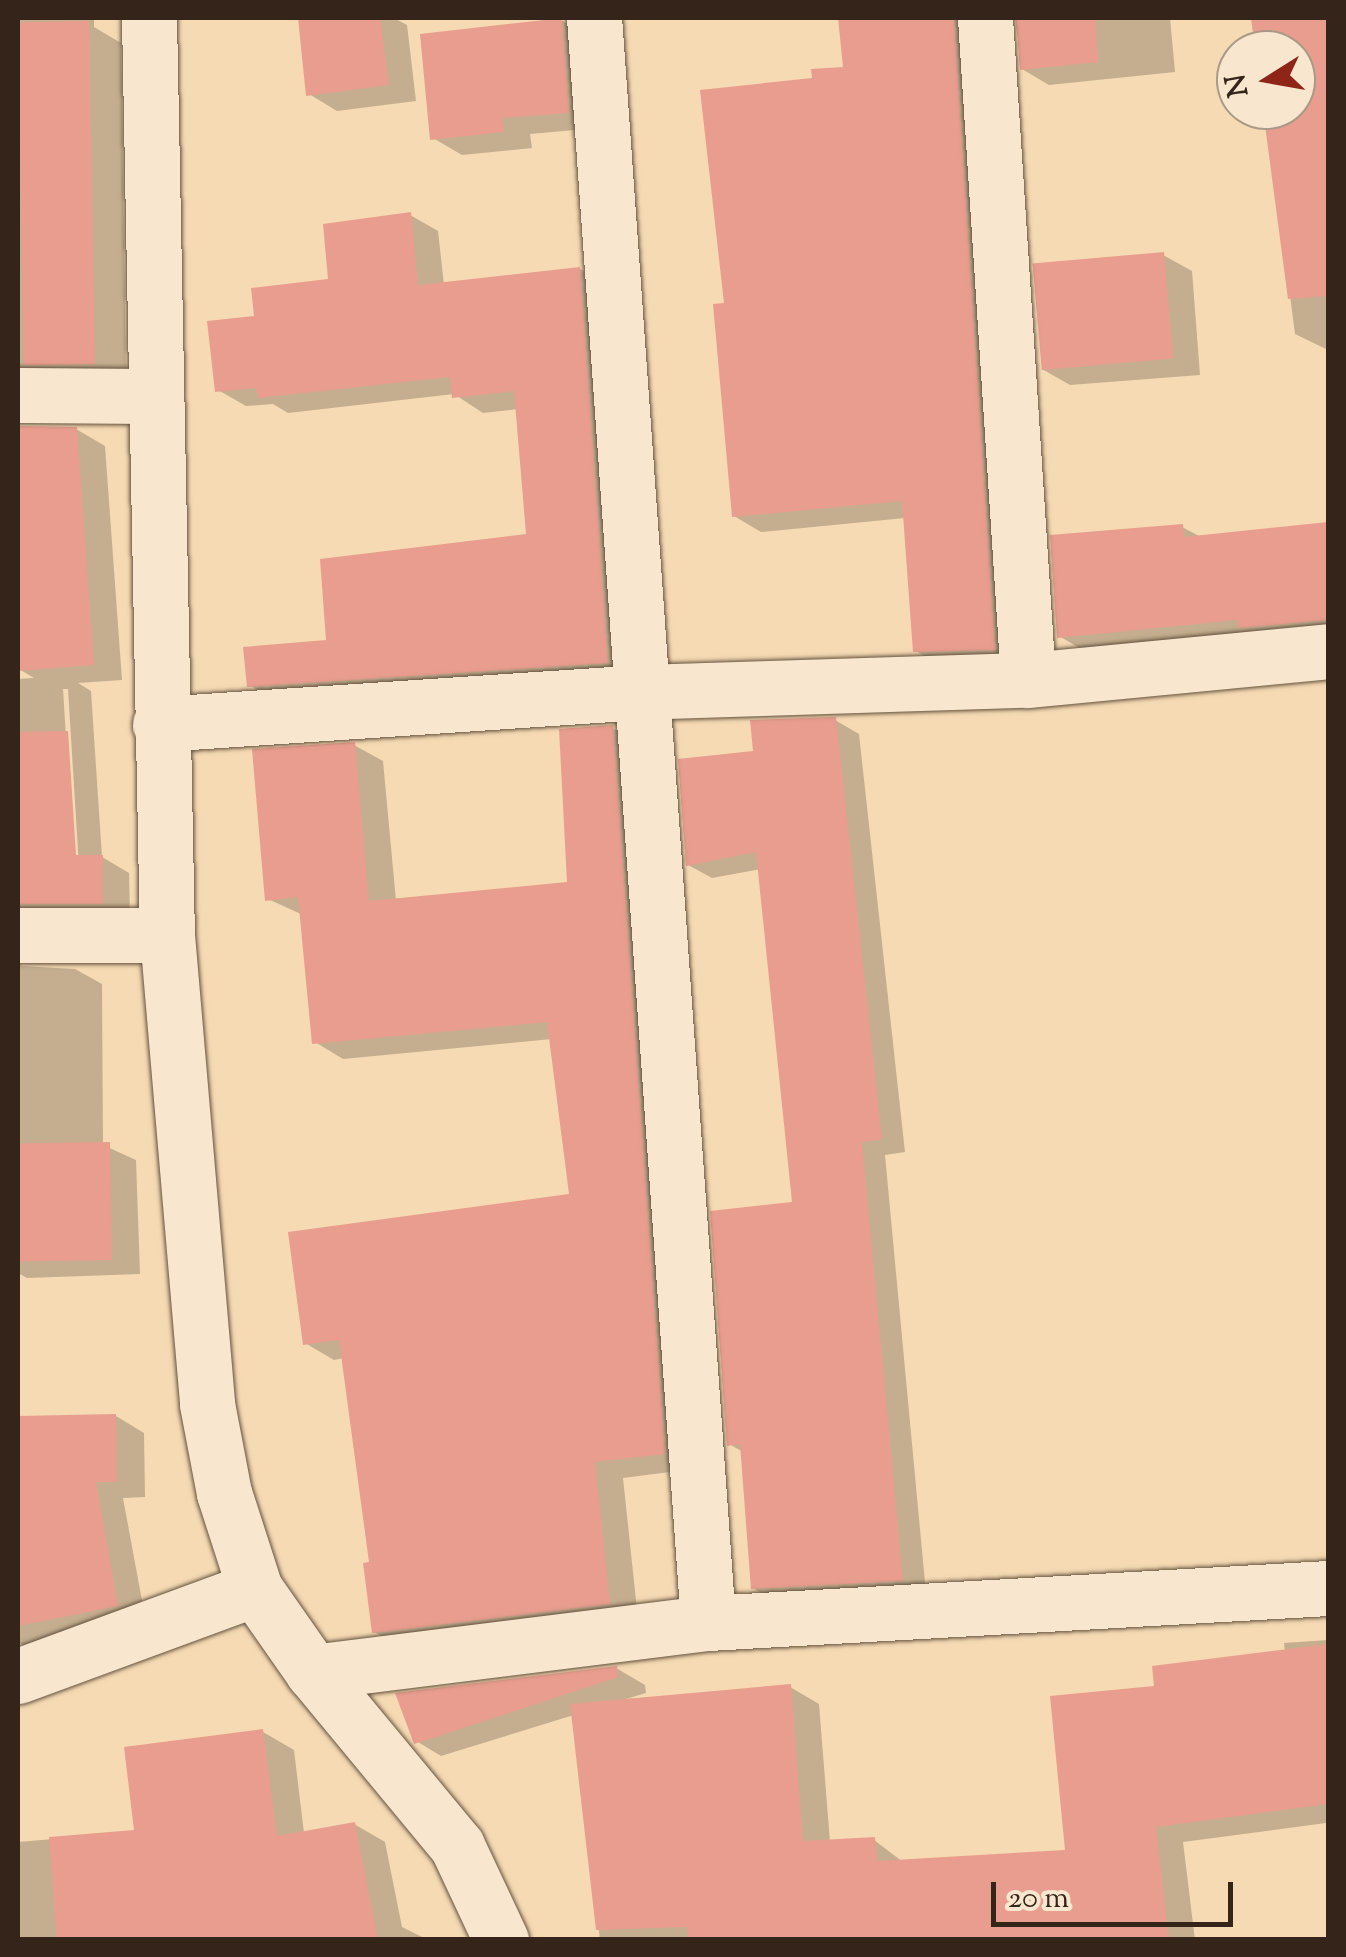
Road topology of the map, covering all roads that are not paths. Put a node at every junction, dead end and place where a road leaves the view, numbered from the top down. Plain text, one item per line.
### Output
1 (149, 18) edge
2 (594, 18) edge
3 (985, 18) edge
4 (18, 395) edge
5 (154, 396) junction
6 (1328, 651) edge
7 (1028, 680) junction
8 (638, 692) junction
9 (160, 724) junction
10 (18, 935) edge
11 (167, 935) junction
12 (1328, 1588) edge
13 (255, 1589) junction
14 (708, 1623) junction
15 (313, 1672) junction
16 (18, 1676) edge
17 (501, 1940) edge

1 - 5 street
2 - 8 street
3 - 7 street
4 - 5 street
5 - 9 street
6 - 7 street
7 - 8 street
8 - 9 street
8 - 14 street
9 - 11 street
10 - 11 street
11 - 13 street
12 - 14 street
13 - 15 street
13 - 16 street
14 - 15 street
15 - 17 street

